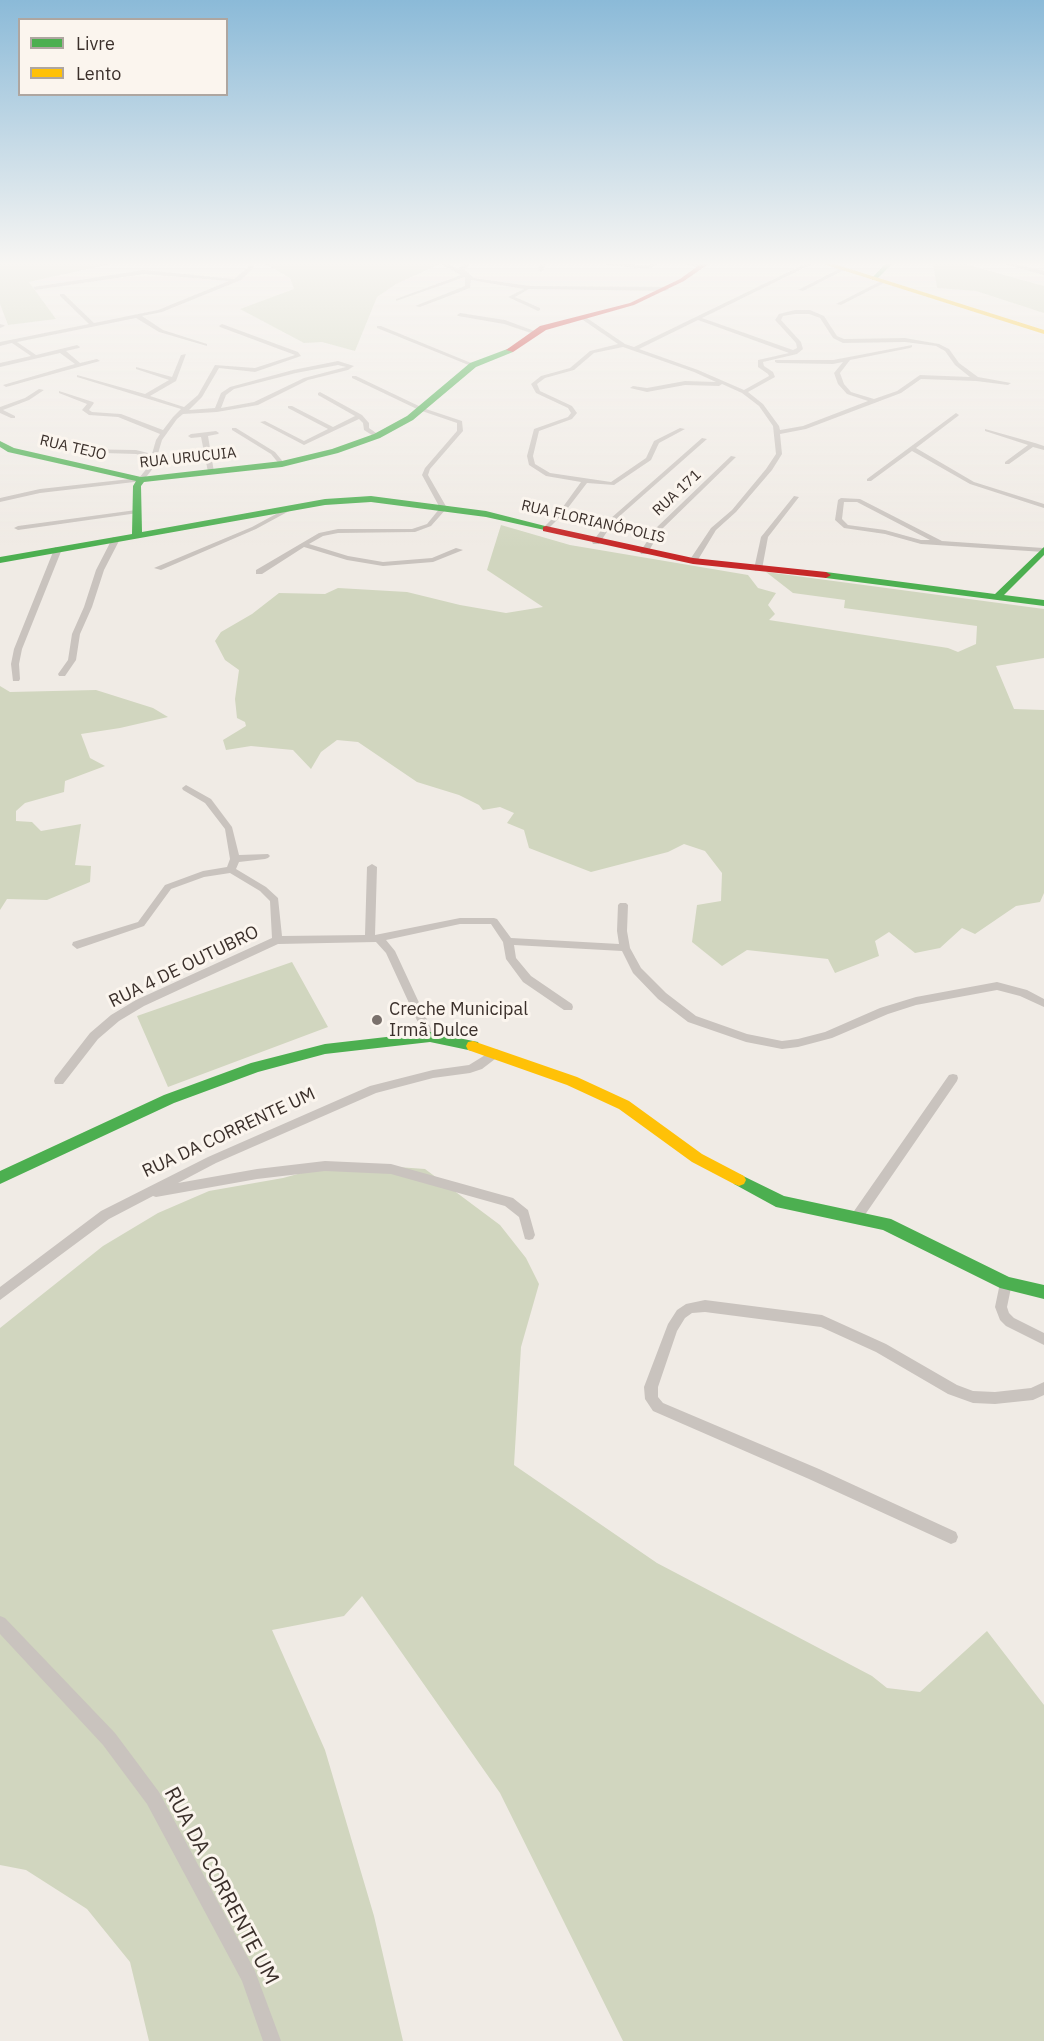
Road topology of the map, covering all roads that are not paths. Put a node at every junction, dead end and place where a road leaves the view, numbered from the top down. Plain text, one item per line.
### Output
1 (32, 358) edge
2 (71, 358) edge
3 (183, 358) edge
4 (291, 358) edge
5 (331, 358) edge
6 (456, 358) edge
7 (489, 358) edge
8 (584, 358) edge
9 (659, 358) edge
10 (767, 358) edge
11 (853, 358) edge
12 (953, 358) edge
13 (763, 359) junction
14 (847, 360) junction
15 (97, 361) dead end
16 (338, 363) junction
17 (79, 365) junction
18 (473, 365) junction
19 (0, 367) edge
20 (138, 368) dead end
21 (79, 376) dead end
22 (354, 377) dead end
23 (976, 379) junction
24 (174, 380) junction
25 (15, 382) junction
26 (1008, 383) dead end
27 (728, 384) junction
28 (6, 385) dead end
29 (633, 388) dead end
30 (41, 390) dead end
31 (61, 392) dead end
32 (744, 392) junction
33 (320, 394) dead end
34 (146, 396) junction
35 (873, 401) junction
36 (290, 407) dead end
37 (421, 409) junction
38 (0, 410) edge
39 (184, 410) junction
40 (217, 410) junction
41 (956, 415) dead end
42 (360, 416) junction
43 (13, 417) dead end
44 (263, 422) dead end
45 (331, 428) junction
46 (234, 429) dead end
47 (682, 429) dead end
48 (987, 430) dead end
49 (778, 432) junction
50 (164, 433) junction
51 (216, 433) dead end
52 (204, 434) junction
53 (191, 436) dead end
54 (377, 436) junction
55 (704, 439) dead end
56 (0, 443) edge
57 (1033, 444) junction
58 (1044, 448) edge
59 (914, 449) junction
60 (74, 451) dead end
61 (154, 457) junction
62 (733, 457) dead end
63 (1007, 463) dead end
64 (282, 464) junction
65 (211, 472) junction
66 (141, 480) junction
67 (869, 480) dead end
68 (585, 481) junction
69 (0, 492) edge
70 (14, 496) junction
71 (796, 497) dead end
72 (0, 500) edge
73 (1044, 506) edge
74 (444, 508) junction
75 (289, 509) junction
76 (136, 512) junction
77 (18, 528) dead end
78 (545, 529) junction
79 (137, 535) junction
80 (116, 539) junction
81 (596, 542) junction
82 (942, 544) junction
83 (304, 545) junction
84 (58, 549) junction
85 (459, 550) dead end
86 (1044, 550) edge
87 (644, 552) junction
88 (0, 560) edge
89 (693, 561) junction
90 (158, 568) dead end
91 (758, 568) junction
92 (259, 572) dead end
93 (997, 597) junction
94 (1044, 603) edge
95 (62, 674) dead end
96 (16, 680) dead end
97 (186, 788) dead end
98 (265, 856) dead end
99 (233, 864) junction
100 (372, 867) dead end
101 (623, 905) dead end
102 (375, 938) junction
103 (277, 940) junction
104 (508, 940) junction
105 (77, 945) dead end
106 (625, 948) junction
107 (1044, 1003) edge
108 (568, 1007) dead end
109 (430, 1037) junction
110 (495, 1053) junction
111 (953, 1078) dead end
112 (59, 1082) dead end
113 (0, 1178) edge
114 (141, 1195) junction
115 (856, 1218) junction
116 (529, 1235) dead end
117 (1006, 1283) junction
118 (1044, 1292) edge
119 (0, 1294) edge
120 (1044, 1339) edge
121 (1044, 1388) edge
122 (951, 1537) dead end
123 (0, 1623) edge
124 (272, 2041) edge

1 - 19 street
2 - 17 street
3 - 24 street
4 - 39 street
5 - 16 street
6 - 18 street
7 - 18 street, RUA URUCUIA
8 - 68 street
9 - 27 street
10 - 13 street
11 - 14 street
12 - 23 street
13 - 14 street
13 - 32 street
14 - 35 street
15 - 17 street
16 - 40 street
16 - 40 street
17 - 25 street
18 - 37 street, RUA URUCUIA
19 - 25 street
20 - 24 street
21 - 34 street
22 - 37 street
23 - 26 street
23 - 35 street
24 - 34 street
25 - 28 street
27 - 29 street
27 - 32 street
30 - 38 street
31 - 50 street
32 - 49 street
33 - 42 street
34 - 39 street
35 - 49 street
36 - 45 street
37 - 54 street, RUA URUCUIA
37 - 74 street
38 - 43 street
39 - 40 street
39 - 50 street
41 - 59 street
42 - 45 street
42 - 54 street
44 - 45 street
46 - 64 street
47 - 68 street
48 - 57 street
49 - 89 street
50 - 61 street
51 - 52 street
52 - 53 street
52 - 65 street
54 - 64 street, RUA URUCUIA
55 - 81 street
56 - 66 street, RUA TEJO
57 - 58 street
57 - 63 street
59 - 67 street
59 - 73 street
60 - 61 street
61 - 66 street
62 - 87 street, RUA 171
64 - 65 street, RUA URUCUIA
65 - 66 street, RUA URUCUIA
66 - 70 street, RUA URUCUIA
66 - 76 street
68 - 78 street
69 - 70 street
70 - 72 street, RUA URUCUIA
71 - 91 street
74 - 75 street, RUA FLORIANÓPOLIS
74 - 78 street, RUA FLORIANÓPOLIS
74 - 83 street
75 - 79 street, RUA FLORIANÓPOLIS
75 - 90 street
76 - 77 street
76 - 79 street
78 - 81 street, RUA FLORIANÓPOLIS
79 - 80 street, RUA FLORIANÓPOLIS
80 - 84 street, RUA FLORIANÓPOLIS
80 - 95 street
81 - 87 street, RUA FLORIANÓPOLIS
82 - 82 street
82 - 86 street
83 - 85 street
83 - 92 street
84 - 88 street, RUA FLORIANÓPOLIS
84 - 96 street
86 - 93 street
87 - 89 street, RUA FLORIANÓPOLIS
89 - 91 street, RUA FLORIANÓPOLIS
91 - 93 street, RUA FLORIANÓPOLIS
93 - 94 street, RUA FLORIANÓPOLIS
97 - 99 street
98 - 99 street
99 - 103 street
99 - 105 street
100 - 102 street
101 - 106 street
102 - 103 street, RUA 4 DE OUTUBRO
102 - 104 street, RUA 4 DE OUTUBRO
102 - 109 street
103 - 112 street, RUA 4 DE OUTUBRO
104 - 106 street
104 - 108 street
106 - 107 street
109 - 110 street
109 - 113 street
110 - 114 street, RUA DA CORRENTE UM
110 - 115 street
111 - 115 street
114 - 116 street
114 - 119 street, RUA DA CORRENTE UM
115 - 117 street
117 - 118 street
117 - 120 street
121 - 122 street
123 - 124 street, RUA DA CORRENTE UM

